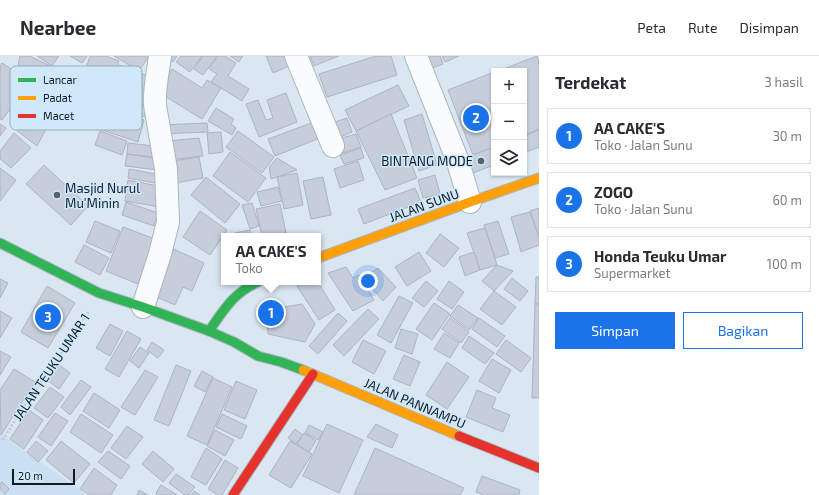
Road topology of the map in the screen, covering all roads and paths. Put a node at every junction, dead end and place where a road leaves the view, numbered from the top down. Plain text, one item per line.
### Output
1 (160, 56) edge
2 (296, 56) edge
3 (416, 56) edge
4 (333, 146) dead end
5 (539, 178) edge
6 (470, 202) junction
7 (0, 243) edge
8 (321, 257) edge
9 (251, 285) edge
10 (98, 293) junction
11 (143, 307) junction
12 (209, 332) junction
13 (313, 374) junction
14 (3, 440) dead end
15 (539, 468) edge
16 (233, 495) edge

1 - 11 street
2 - 4 street
3 - 6 street
5 - 6 main road, JALAN SUNU
6 - 8 main road, JALAN SUNU
7 - 10 main road, JALAN PANNAMPU
9 - 12 main road
10 - 11 main road, JALAN PANNAMPU
10 - 14 path, JALAN TEUKU UMAR 1
11 - 12 main road, JALAN PANNAMPU
12 - 13 main road, JALAN PANNAMPU
13 - 15 main road, JALAN PANNAMPU
13 - 16 main road

